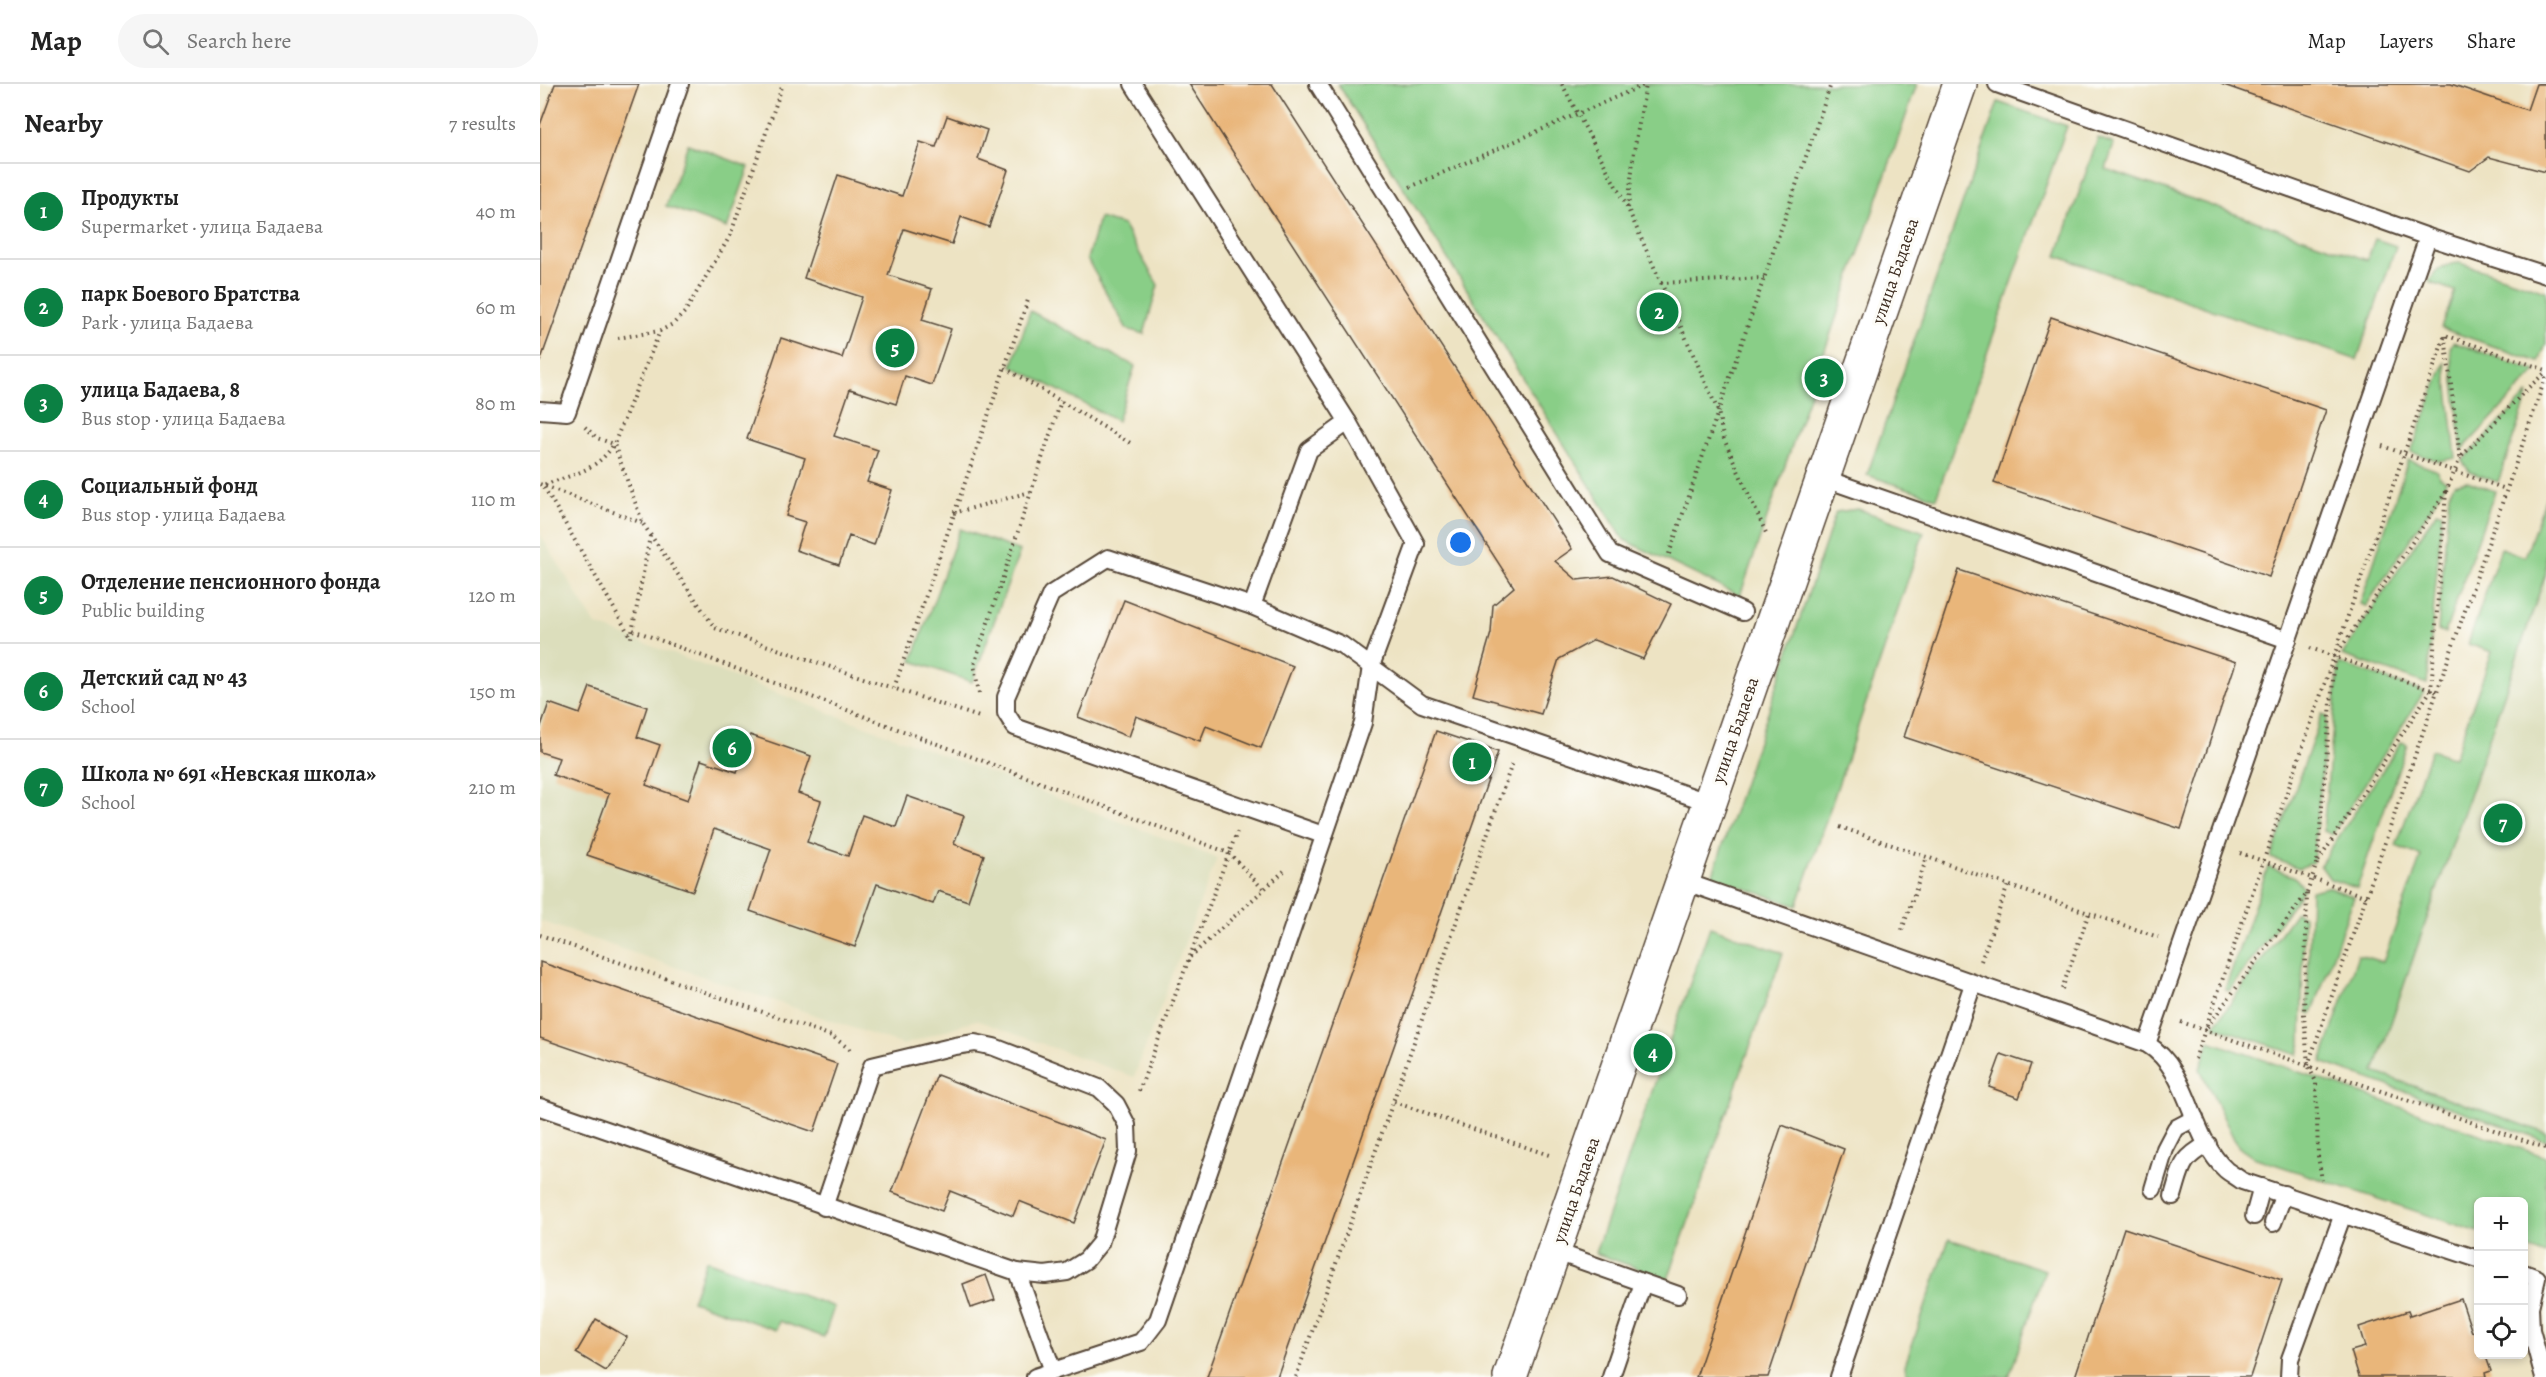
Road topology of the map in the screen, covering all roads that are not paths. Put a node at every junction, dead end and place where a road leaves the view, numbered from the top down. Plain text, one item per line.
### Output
1 (680, 84) edge
2 (1133, 84) edge
3 (1318, 84) edge
4 (1960, 84) edge
5 (1997, 84) edge
6 (2428, 237) junction
7 (2546, 275) edge
8 (540, 410) edge
9 (1348, 422) junction
10 (1824, 478) junction
11 (1252, 606) junction
12 (1743, 612) dead end
13 (2288, 639) junction
14 (1371, 666) junction
15 (1710, 803) junction
16 (1323, 835) junction
17 (1683, 881) junction
18 (1973, 984) junction
19 (2147, 1044) junction
20 (540, 1107) edge
21 (2195, 1118) junction
22 (2208, 1144) junction
23 (2262, 1187) junction
24 (2153, 1189) dead end
25 (2284, 1194) junction
26 (2173, 1196) dead end
27 (824, 1207) junction
28 (2343, 1214) junction
29 (2254, 1216) dead end
30 (2274, 1223) dead end
31 (1554, 1251) junction
32 (2474, 1258) edge
33 (1017, 1272) junction
34 (2536, 1277) edge
35 (1643, 1282) junction
36 (1678, 1295) dead end
37 (1053, 1371) junction
38 (1035, 1377) edge
39 (1510, 1377) edge
40 (1611, 1377) edge
41 (1839, 1377) edge
42 (2289, 1377) edge
43 (2544, 1377) edge

1 - 8 lane
2 - 9 lane
3 - 12 lane
4 - 10 street, улица Бадаева
5 - 6 lane
6 - 7 lane
6 - 13 lane
9 - 11 lane
9 - 14 lane
10 - 13 lane
10 - 15 street, улица Бадаева
11 - 14 lane
11 - 16 lane
13 - 19 lane
14 - 15 lane
14 - 16 lane
15 - 17 street, улица Бадаева
16 - 37 lane
17 - 18 lane
17 - 31 street, улица Бадаева
18 - 19 lane
18 - 41 lane
19 - 21 lane
20 - 27 lane
21 - 22 lane
21 - 24 lane
22 - 23 lane
22 - 26 lane
23 - 25 lane
23 - 29 lane
25 - 28 lane
25 - 30 lane
27 - 33 lane
27 - 33 lane
28 - 32 lane
28 - 42 lane
31 - 35 lane
31 - 39 street, улица Бадаева
33 - 37 lane
34 - 43 lane
35 - 36 lane
35 - 40 lane
37 - 38 lane

